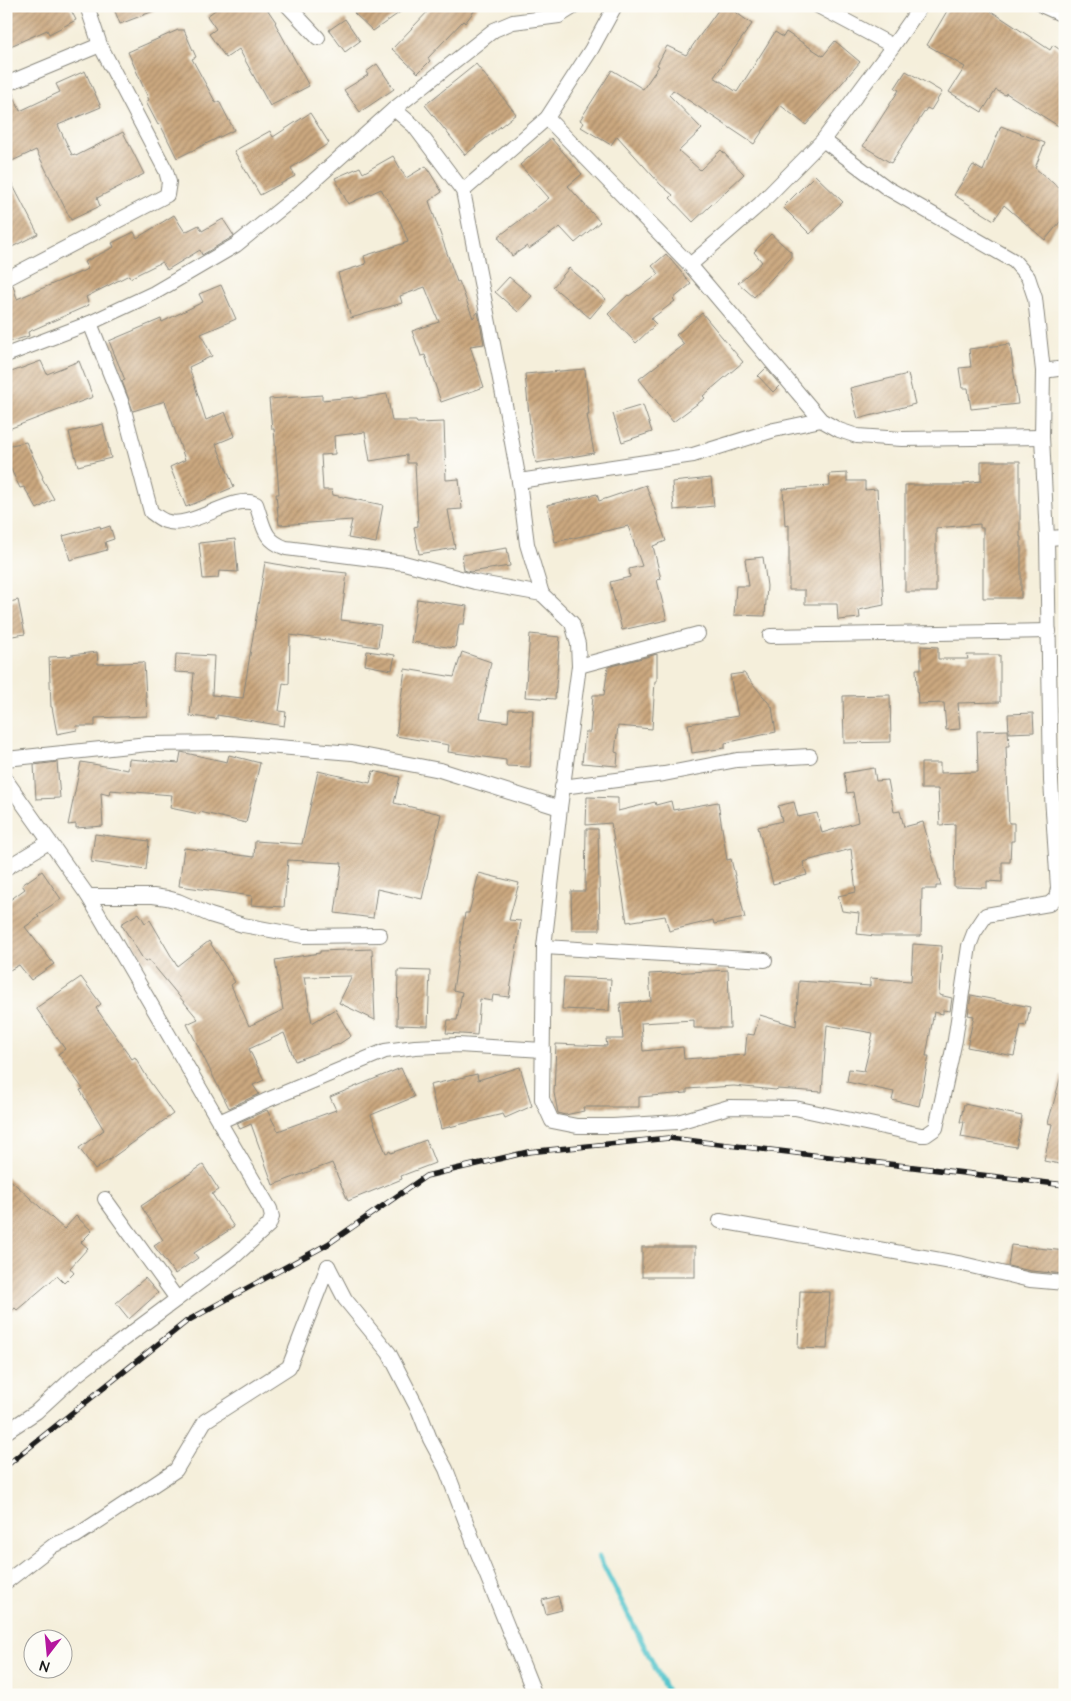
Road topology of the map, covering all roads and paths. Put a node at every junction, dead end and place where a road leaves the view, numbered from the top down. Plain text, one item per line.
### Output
1 (87, 6) edge
2 (288, 6) edge
3 (574, 6) edge
4 (615, 6) edge
5 (818, 6) edge
6 (921, 6) edge
7 (1043, 6) edge
8 (1065, 16) edge
9 (318, 38) dead end
10 (100, 45) junction
11 (893, 46) junction
12 (6, 84) edge
13 (394, 109) junction
14 (547, 118) junction
15 (823, 140) junction
16 (463, 192) junction
17 (690, 265) junction
18 (6, 279) edge
19 (90, 323) junction
20 (6, 355) edge
21 (1065, 368) edge
22 (1043, 370) junction
23 (821, 420) junction
24 (1042, 437) junction
25 (519, 481) junction
26 (1065, 537) edge
27 (1047, 538) junction
28 (542, 594) junction
29 (1049, 632) junction
30 (698, 634) dead end
31 (770, 636) dead end
32 (579, 666) junction
33 (810, 756) dead end
34 (6, 759) edge
35 (6, 780) edge
36 (562, 787) junction
37 (560, 808) junction
38 (49, 842) junction
39 (6, 868) edge
40 (88, 896) junction
41 (380, 935) dead end
42 (544, 947) junction
43 (764, 960) dead end
44 (542, 1050) junction
45 (219, 1122) junction
46 (105, 1199) dead end
47 (720, 1221) dead end
48 (1065, 1283) edge
49 (177, 1299) junction
50 (8, 1430) edge
51 (6, 1582) edge
52 (535, 1695) edge

1 - 10 street
2 - 9 street
3 - 13 street
4 - 14 street
5 - 11 street
6 - 11 street
7 - 8 street
10 - 12 street
10 - 18 street
11 - 15 street
13 - 16 street
13 - 19 street
14 - 16 street
14 - 17 street
15 - 17 street
15 - 22 street
16 - 25 street
17 - 23 street
19 - 20 street
19 - 28 street
21 - 22 street
22 - 24 street
23 - 24 street
23 - 25 street
24 - 27 street
25 - 28 street
26 - 27 street
27 - 29 street
28 - 32 street
29 - 31 street
29 - 44 street
30 - 32 street
32 - 36 street
33 - 36 street
34 - 37 street
35 - 38 street
36 - 37 street
37 - 42 street
38 - 39 street
38 - 40 street
40 - 41 street
40 - 45 street
42 - 43 street
42 - 44 street
44 - 45 street
45 - 49 street
46 - 49 street
47 - 48 street
49 - 50 street
51 - 52 street

